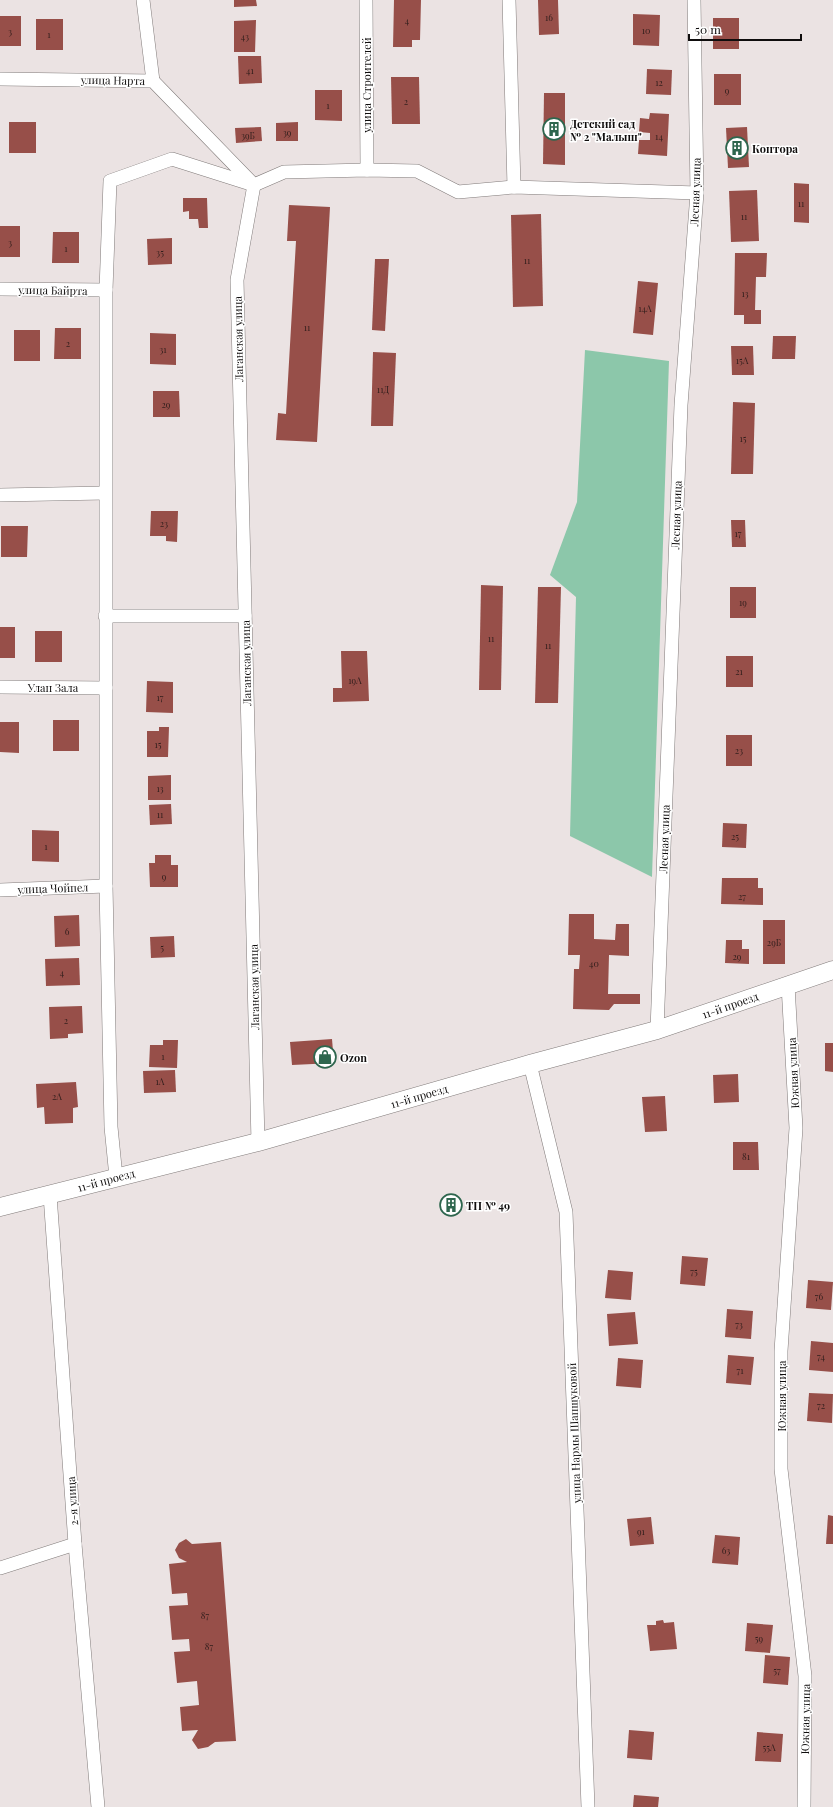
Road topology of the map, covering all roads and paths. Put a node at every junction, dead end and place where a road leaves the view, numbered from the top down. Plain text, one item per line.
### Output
1 (143, 0) edge
2 (366, 0) edge
3 (509, 0) edge
4 (694, 0) edge
5 (0, 79) edge
6 (153, 81) junction
7 (367, 170) junction
8 (254, 185) junction
9 (514, 187) junction
10 (697, 193) junction
11 (0, 289) edge
12 (106, 290) junction
13 (104, 494) junction
14 (0, 495) edge
15 (105, 616) junction
16 (245, 616) junction
17 (0, 687) edge
18 (106, 688) junction
19 (106, 886) junction
20 (0, 890) edge
21 (833, 970) edge
22 (788, 985) junction
23 (657, 1030) junction
24 (530, 1064) junction
25 (258, 1142) junction
26 (116, 1177) junction
27 (50, 1195) junction
28 (0, 1207) edge
29 (75, 1544) junction
30 (0, 1568) edge
31 (98, 1807) edge
32 (588, 1807) edge
33 (804, 1807) edge

1 - 6 street
2 - 7 street, улица Строителей
3 - 9 street
4 - 10 street, Лесная улица
5 - 6 street, улица Нарта
6 - 8 street, улица Нарта
7 - 8 street
7 - 9 street
8 - 12 street
8 - 16 street, Лаганская улица
9 - 10 street
10 - 23 street, Лесная улица
11 - 12 street, улица Байрта
12 - 13 street
13 - 14 street
13 - 15 street
15 - 16 street
15 - 18 street
16 - 25 street, Лаганская улица
17 - 18 street, Улан Зала
18 - 19 street
19 - 20 street, улица Чойпел
19 - 26 street
21 - 22 street, 11-й проезд
22 - 23 street, 11-й проезд
22 - 33 street, Южная улица
23 - 24 street, 11-й проезд
24 - 25 street, 11-й проезд
24 - 32 street, улица Нармы Шапшуковой
25 - 26 street, 11-й проезд
26 - 27 street, 11-й проезд
27 - 28 street, 11-й проезд
27 - 29 street, 2-я улица
29 - 30 street
29 - 31 street, 2-я улица

